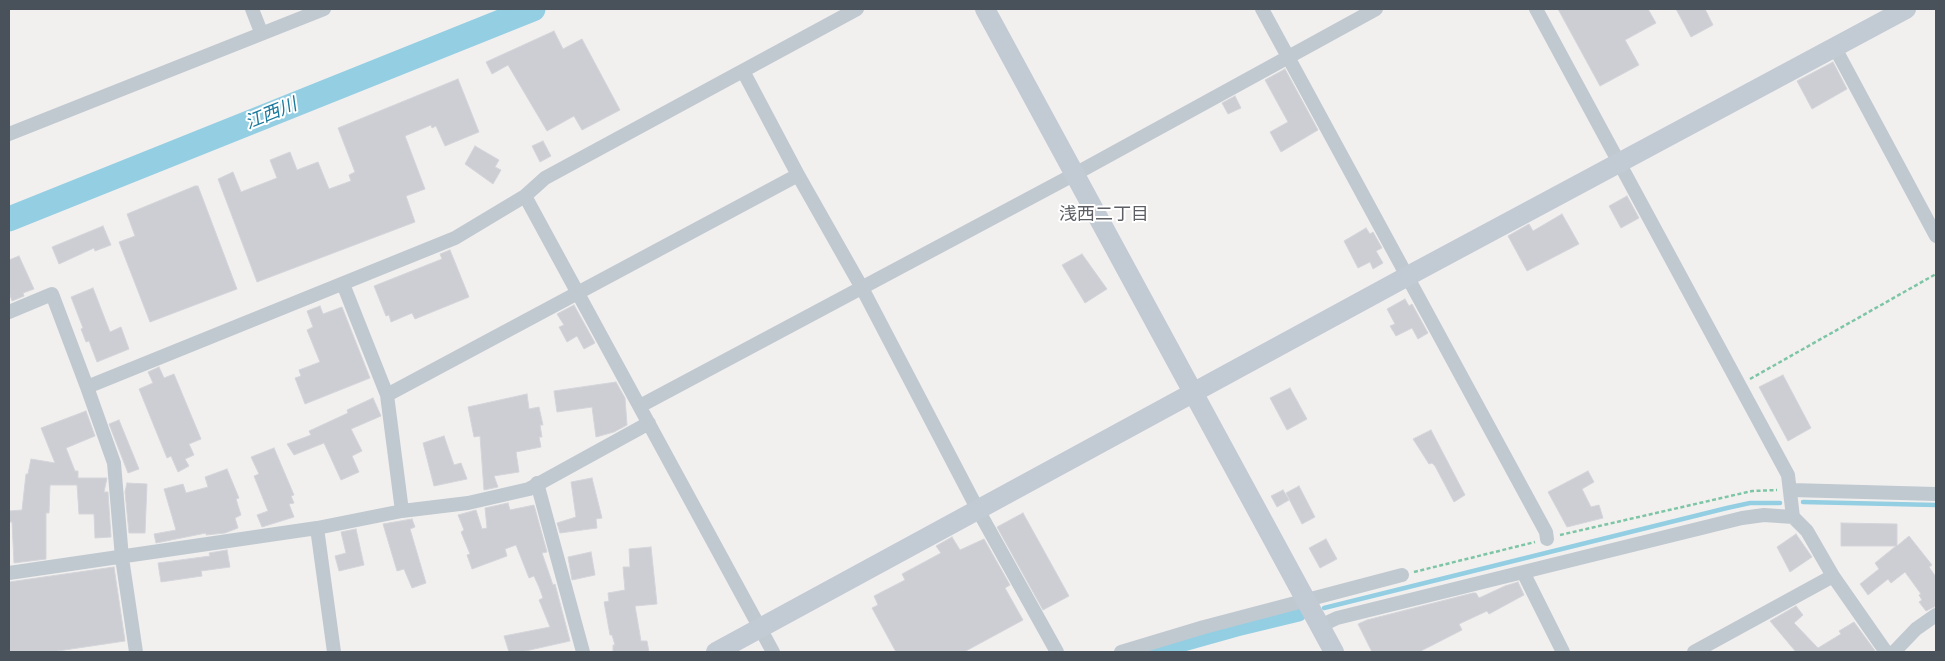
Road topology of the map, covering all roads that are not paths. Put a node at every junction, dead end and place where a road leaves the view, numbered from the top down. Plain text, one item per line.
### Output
1 (252, 9) edge
2 (324, 9) edge
3 (857, 9) edge
4 (985, 9) edge
5 (1262, 9) edge
6 (1376, 9) edge
7 (1536, 9) edge
8 (1906, 9) edge
9 (261, 32) junction
10 (1835, 48) junction
11 (1288, 58) junction
12 (743, 71) junction
13 (9, 134) edge
14 (1620, 162) junction
15 (1075, 174) junction
16 (798, 175) junction
17 (525, 196) junction
18 (1936, 236) edge
19 (1406, 277) junction
20 (342, 284) junction
21 (862, 288) junction
22 (579, 294) junction
23 (9, 312) edge
24 (87, 387) junction
25 (1195, 392) junction
26 (387, 395) junction
27 (640, 406) junction
28 (649, 423) junction
29 (537, 483) junction
30 (1791, 490) junction
31 (1936, 494) edge
32 (978, 510) junction
33 (402, 511) junction
34 (1793, 517) junction
35 (317, 528) junction
36 (1547, 539) road end
37 (122, 558) junction
38 (1523, 572) junction
39 (9, 573) edge
40 (1402, 575) road end
41 (1833, 576) junction
42 (1305, 600) junction
43 (1936, 615) edge
44 (1320, 626) junction
45 (760, 628) junction
46 (136, 652) edge
47 (334, 652) edge
48 (583, 652) edge
49 (716, 652) edge
50 (773, 652) edge
51 (1057, 652) edge
52 (1121, 652) edge
53 (1334, 652) edge
54 (1563, 652) edge
55 (1694, 652) edge
56 (1886, 652) edge
57 (1894, 652) edge

1 - 9 street
2 - 9 street
3 - 12 street
4 - 15 street
5 - 11 street
6 - 11 street
7 - 14 street
8 - 10 street
9 - 13 street
10 - 14 street
10 - 18 street
11 - 15 street
11 - 19 street
12 - 16 street
12 - 17 street
14 - 19 street
14 - 30 street
15 - 21 street
15 - 25 street
16 - 21 street
16 - 22 street
17 - 20 street
17 - 22 street
19 - 25 street
19 - 36 street
20 - 24 street
20 - 26 street
21 - 27 street
21 - 32 street
22 - 26 street
22 - 27 street
23 - 24 street
24 - 37 street
25 - 32 street
25 - 42 street
26 - 33 street
27 - 28 street
28 - 29 street
28 - 45 street
29 - 33 street
29 - 48 street
30 - 31 street
30 - 34 street
32 - 45 street
32 - 51 street
33 - 35 street
34 - 38 street
34 - 41 street
35 - 37 street
35 - 47 street
37 - 39 street
37 - 46 street
38 - 44 street
38 - 54 street
40 - 42 street
41 - 55 street
41 - 56 street
42 - 44 street
42 - 52 street
43 - 57 street
44 - 53 street
45 - 49 street
45 - 50 street

